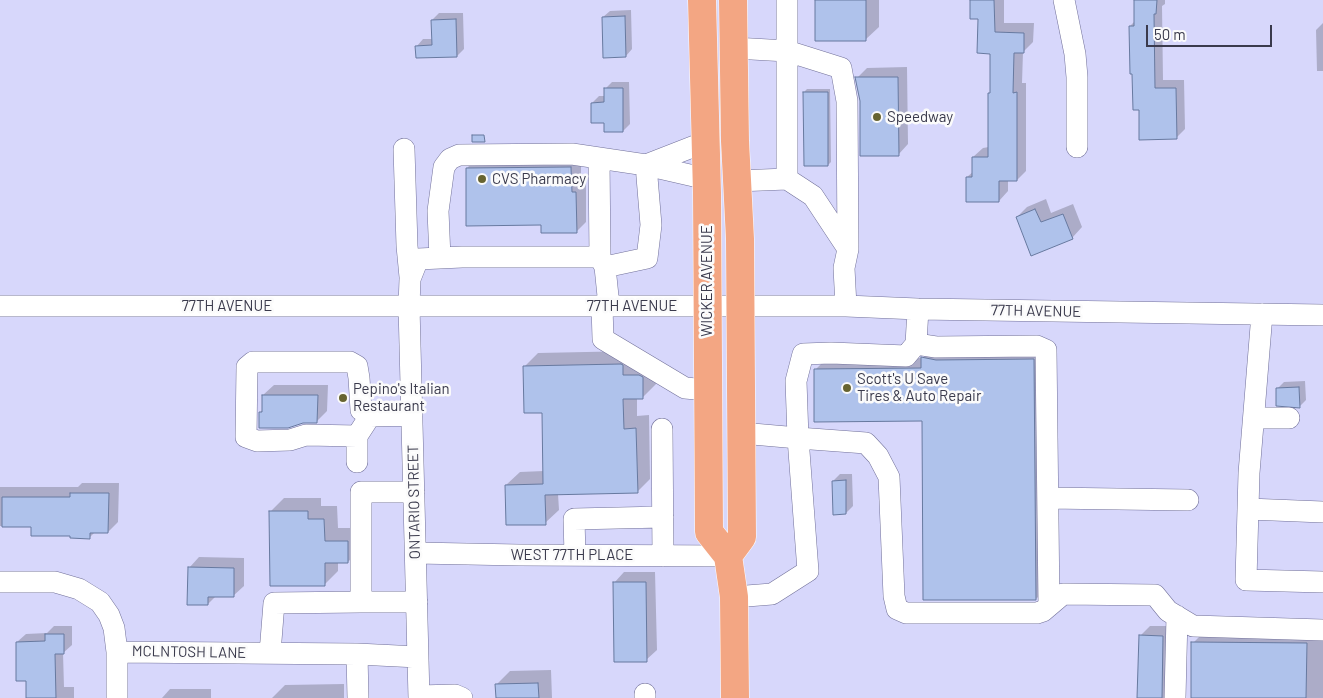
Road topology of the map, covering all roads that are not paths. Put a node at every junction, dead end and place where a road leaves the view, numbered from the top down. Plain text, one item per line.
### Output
1 (702, 0) edge
2 (733, 0) edge
3 (787, 0) edge
4 (1064, 0) edge
5 (734, 48) junction
6 (787, 51) junction
7 (705, 142) junction
8 (1076, 147) dead end
9 (404, 149) dead end
10 (599, 158) junction
11 (646, 165) junction
12 (706, 179) junction
13 (787, 179) junction
14 (737, 181) junction
15 (848, 249) junction
16 (440, 258) junction
17 (602, 262) junction
18 (410, 280) junction
19 (0, 306) edge
20 (409, 306) junction
21 (605, 306) junction
22 (707, 306) junction
23 (740, 306) junction
24 (846, 306) junction
25 (918, 309) junction
26 (1262, 314) junction
27 (1323, 315) edge
28 (916, 344) junction
29 (708, 390) junction
30 (412, 415) junction
31 (370, 416) junction
32 (1254, 418) junction
33 (1289, 418) dead end
34 (662, 429) dead end
35 (741, 433) junction
36 (357, 436) junction
37 (798, 438) junction
38 (357, 462) dead end
39 (414, 492) junction
40 (1048, 498) junction
41 (1188, 500) dead end
42 (1248, 509) junction
43 (1323, 512) edge
44 (663, 517) junction
45 (416, 553) junction
46 (575, 555) junction
47 (663, 556) junction
48 (728, 556) junction
49 (0, 582) edge
50 (1323, 582) edge
51 (734, 597) junction
52 (362, 602) junction
53 (417, 602) junction
54 (1049, 606) junction
55 (1177, 616) junction
56 (1323, 630) edge
57 (117, 652) junction
58 (270, 653) junction
59 (358, 654) junction
60 (418, 657) junction
61 (419, 697) edge
62 (117, 698) edge
63 (358, 698) edge
64 (462, 698) edge
65 (735, 698) edge
66 (1175, 698) edge

1 - 7 highway, WICKER AVENUE
2 - 5 highway
3 - 6 street
4 - 8 street
5 - 6 street
5 - 14 highway
6 - 13 street
6 - 15 street
7 - 11 street
7 - 12 highway, WICKER AVENUE
9 - 18 street, ONTARIO STREET
10 - 11 street
10 - 16 street
10 - 17 street
11 - 12 street
11 - 17 street
12 - 22 highway, WICKER AVENUE
13 - 14 street
13 - 15 street
14 - 23 highway
15 - 24 street
16 - 17 street
16 - 18 street
17 - 21 street
18 - 20 street, ONTARIO STREET
19 - 20 street, 77TH AVENUE
20 - 21 street, 77TH AVENUE
20 - 30 street, ONTARIO STREET
21 - 22 street, 77TH AVENUE
21 - 29 street
22 - 23 street, 77TH AVENUE
22 - 29 highway, WICKER AVENUE
23 - 24 street, 77TH AVENUE
23 - 35 highway
24 - 25 street, 77TH AVENUE
25 - 26 street, 77TH AVENUE
25 - 28 street
26 - 27 street, 77TH AVENUE
26 - 32 street
28 - 37 street
28 - 40 street
29 - 48 highway, WICKER AVENUE
30 - 31 street
30 - 39 street, ONTARIO STREET
31 - 36 street
31 - 36 street
32 - 33 street
32 - 42 street
34 - 44 street
35 - 37 street
35 - 48 highway
36 - 38 street
37 - 51 street
37 - 54 street
39 - 45 street, ONTARIO STREET
39 - 52 street
40 - 41 street
40 - 54 street
42 - 43 street
42 - 50 street
44 - 46 street
44 - 47 street
45 - 46 street, WEST 77TH PLACE
45 - 53 street, ONTARIO STREET
46 - 47 street, WEST 77TH PLACE
47 - 48 street, WEST 77TH PLACE
48 - 51 highway
49 - 57 street, MCLNTOSH LANE
51 - 65 highway
52 - 53 street
52 - 58 street
53 - 60 street, ONTARIO STREET
54 - 55 street
55 - 56 street
55 - 66 street
57 - 58 street, MCLNTOSH LANE
57 - 62 street
58 - 59 street, MCLNTOSH LANE
59 - 60 street, MCLNTOSH LANE
59 - 63 street
60 - 61 street, ONTARIO STREET
61 - 64 street

